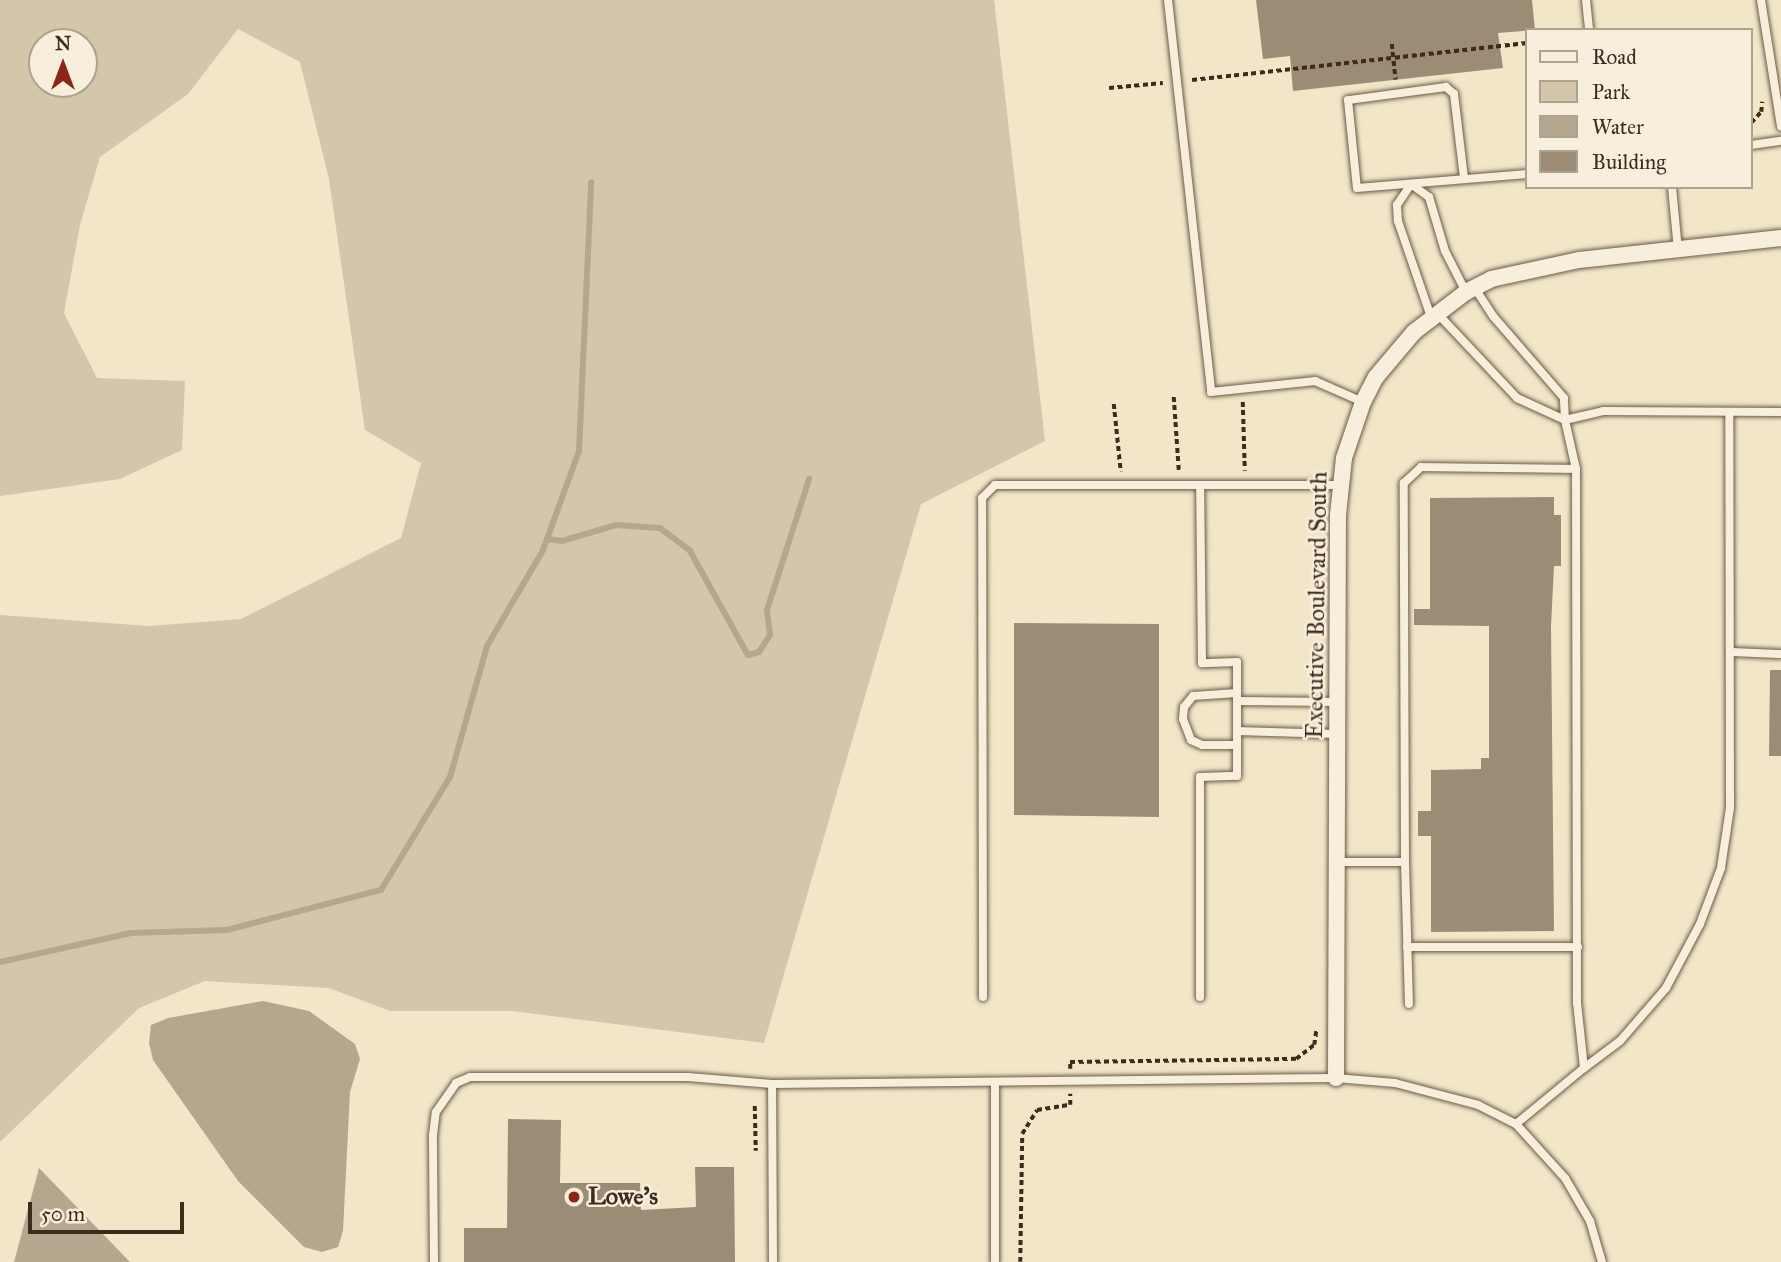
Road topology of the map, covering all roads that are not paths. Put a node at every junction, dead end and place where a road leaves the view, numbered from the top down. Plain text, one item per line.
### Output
1 (1168, 0) edge
2 (1586, 0) edge
3 (1761, 0) edge
4 (1589, 28) edge
5 (1778, 77) edge
6 (1781, 126) edge
7 (1781, 141) edge
8 (1753, 145) edge
9 (1526, 174) edge
10 (1464, 178) junction
11 (1411, 184) junction
12 (1672, 189) edge
13 (1781, 239) edge
14 (1678, 250) junction
15 (1470, 289) junction
16 (1434, 314) junction
17 (1363, 401) junction
18 (1729, 412) junction
19 (1781, 412) edge
20 (1565, 420) junction
21 (1576, 468) junction
22 (1200, 485) junction
23 (1339, 485) junction
24 (1730, 652) junction
25 (1780, 653) edge
26 (1237, 697) junction
27 (1337, 702) junction
28 (1237, 731) junction
29 (1337, 734) junction
30 (1237, 745) junction
31 (1337, 862) junction
32 (1405, 862) junction
33 (1407, 947) junction
34 (1577, 947) junction
35 (983, 997) dead end
36 (1200, 997) dead end
37 (1409, 1004) dead end
38 (1584, 1068) junction
39 (1336, 1078) junction
40 (995, 1082) junction
41 (772, 1084) junction
42 (1516, 1124) junction
43 (434, 1262) edge
44 (773, 1262) edge
45 (995, 1262) edge
46 (1602, 1262) edge

1 - 17 lane
2 - 4 lane
3 - 5 lane
5 - 6 lane
7 - 8 lane
9 - 10 lane
10 - 11 lane
10 - 11 lane
11 - 15 lane
11 - 16 lane
12 - 14 lane
13 - 14 street, Executive Boulevard South
14 - 15 street, Executive Boulevard South
15 - 16 street, Executive Boulevard South
15 - 20 lane
16 - 17 street, Executive Boulevard South
16 - 20 lane
17 - 23 street, Executive Boulevard South
18 - 19 lane
18 - 20 lane
18 - 24 lane
20 - 21 lane
21 - 32 lane
21 - 34 lane
22 - 23 lane
22 - 26 lane
22 - 35 lane
23 - 27 street, Executive Boulevard South
24 - 25 lane
24 - 38 lane
26 - 27 lane
26 - 28 lane
26 - 30 lane
27 - 29 street, Executive Boulevard South
28 - 29 lane
28 - 30 lane
29 - 31 street, Executive Boulevard South
30 - 36 lane
31 - 32 lane
31 - 39 street, Executive Boulevard South
32 - 33 lane
33 - 34 lane
33 - 37 lane
34 - 38 lane
38 - 42 lane
39 - 40 lane
39 - 42 lane
40 - 41 lane
40 - 45 lane
41 - 43 lane
41 - 44 lane
42 - 46 lane

